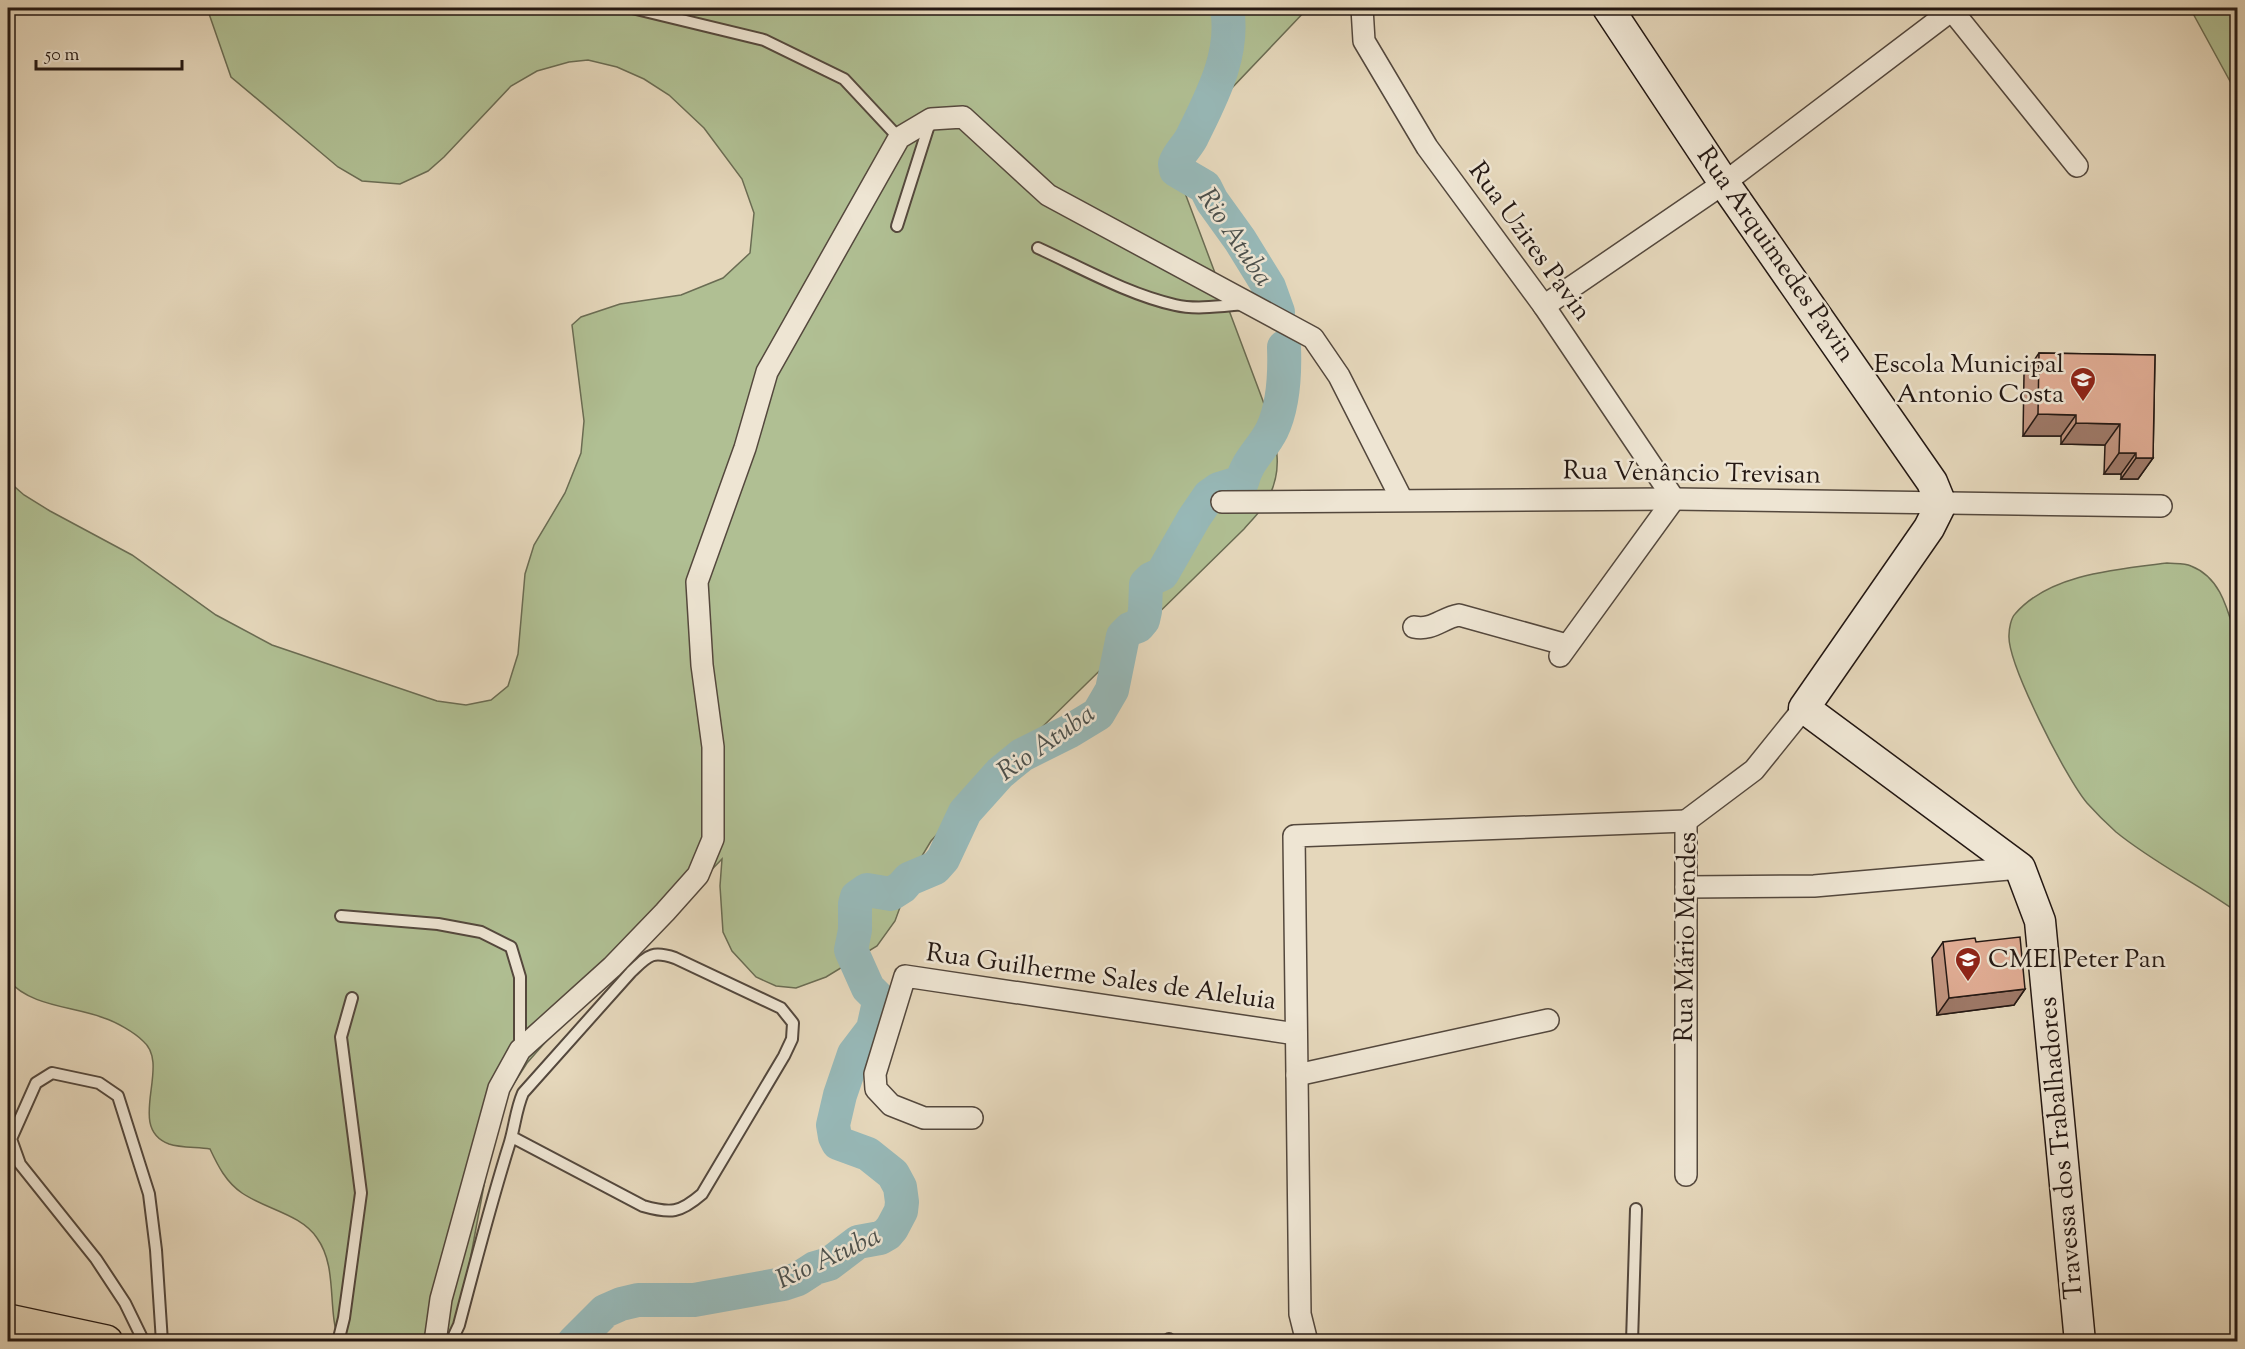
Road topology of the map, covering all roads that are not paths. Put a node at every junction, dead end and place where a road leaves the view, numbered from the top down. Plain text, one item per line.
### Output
1 (632, 8) edge
2 (1362, 8) edge
3 (1608, 8) edge
4 (1951, 9) edge
5 (932, 119) junction
6 (899, 138) junction
7 (2077, 166) dead end
8 (1724, 183) junction
9 (897, 226) dead end
10 (1038, 248) dead end
11 (1250, 304) junction
12 (1544, 306) junction
13 (1402, 500) junction
14 (1674, 500) junction
15 (1222, 502) dead end
16 (1941, 504) junction
17 (2161, 506) dead end
18 (1413, 627) dead end
19 (1804, 708) junction
20 (1686, 821) junction
21 (2020, 868) junction
22 (1686, 887) junction
23 (341, 916) dead end
24 (352, 998) dead end
25 (1548, 1020) dead end
26 (1296, 1034) junction
27 (520, 1050) junction
28 (1297, 1075) junction
29 (972, 1118) dead end
30 (512, 1137) junction
31 (1686, 1175) dead end
32 (1636, 1209) dead end
33 (8, 1321) edge
34 (106, 1341) edge
35 (144, 1341) edge
36 (162, 1341) edge
37 (338, 1341) edge
38 (435, 1341) edge
39 (451, 1341) edge
40 (1307, 1341) edge
41 (1632, 1341) edge
42 (2080, 1341) edge

1 - 6 lane
2 - 12 street, Rua Uzires Pavin
3 - 8 street, Rua Arquimedes Pavin
4 - 7 street
4 - 8 street
5 - 6 street
5 - 9 lane
5 - 11 street
6 - 27 street
8 - 12 street
8 - 16 street, Rua Arquimedes Pavin
10 - 11 lane
11 - 13 street
12 - 14 street, Rua Uzires Pavin
13 - 14 street, Rua Venâncio Trevisan
13 - 15 street, Rua Venâncio Trevisan
14 - 16 street, Rua Venâncio Trevisan
14 - 18 street
16 - 17 street, Rua Venâncio Trevisan
16 - 19 street, Rua Mário Mendes
19 - 20 street, Rua Mário Mendes
19 - 21 street
20 - 22 street, Rua Mário Mendes
20 - 26 street
21 - 22 street
21 - 42 street, Travessa dos Trabalhadores
22 - 31 street, Rua Mário Mendes
23 - 27 lane
24 - 37 lane
25 - 28 street
26 - 28 street
26 - 29 street, Rua Guilherme Sales de Aleluia
27 - 38 street
28 - 40 street
30 - 30 lane
30 - 39 lane
32 - 41 lane
33 - 34 main road
35 - 36 lane

